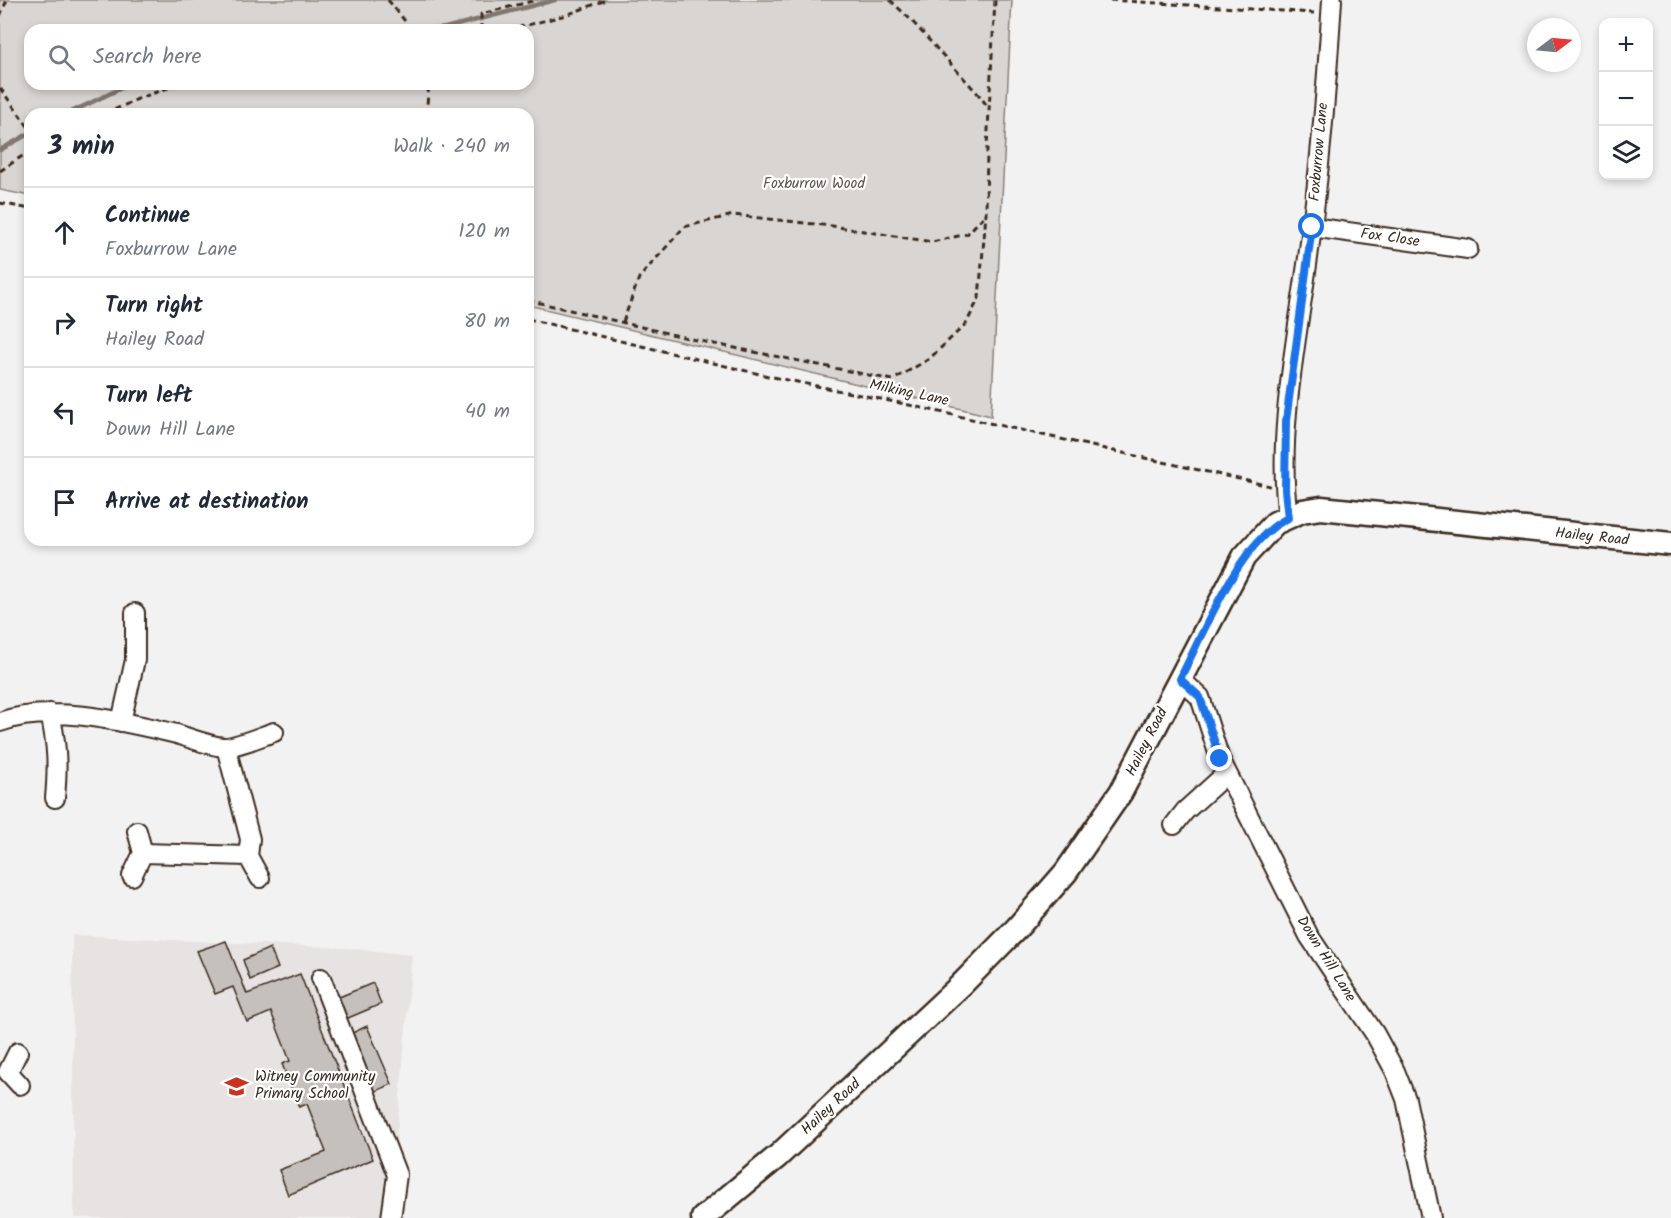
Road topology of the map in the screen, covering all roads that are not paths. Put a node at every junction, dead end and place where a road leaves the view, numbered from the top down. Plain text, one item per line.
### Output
1 (1331, 8) edge
2 (1312, 227) junction
3 (1468, 249) dead end
4 (1288, 518) junction
5 (1671, 544) edge
6 (135, 613) dead end
7 (1180, 679) junction
8 (51, 713) junction
9 (0, 722) edge
10 (121, 722) junction
11 (274, 732) dead end
12 (226, 747) junction
13 (1227, 773) junction
14 (55, 798) dead end
15 (1174, 825) dead end
16 (137, 831) dead end
17 (143, 853) junction
18 (248, 856) junction
19 (132, 876) dead end
20 (260, 878) dead end
21 (321, 978) dead end
22 (18, 1052) dead end
23 (9, 1076) edge
24 (392, 1218) edge
25 (704, 1218) edge
26 (1431, 1218) edge

1 - 2 street, Foxburrow Lane
2 - 3 street, Fox Close
2 - 4 street, Foxburrow Lane
4 - 5 main road, Hailey Road
4 - 7 main road, Hailey Road
6 - 10 street
7 - 13 street, Down Hill Lane
7 - 25 main road, Hailey Road
8 - 9 street
8 - 10 street
8 - 14 street
10 - 12 street
11 - 12 street
12 - 18 street
13 - 15 street
13 - 26 street, Down Hill Lane
16 - 17 street
17 - 18 street
17 - 19 street
18 - 20 street
21 - 24 street
22 - 23 street

